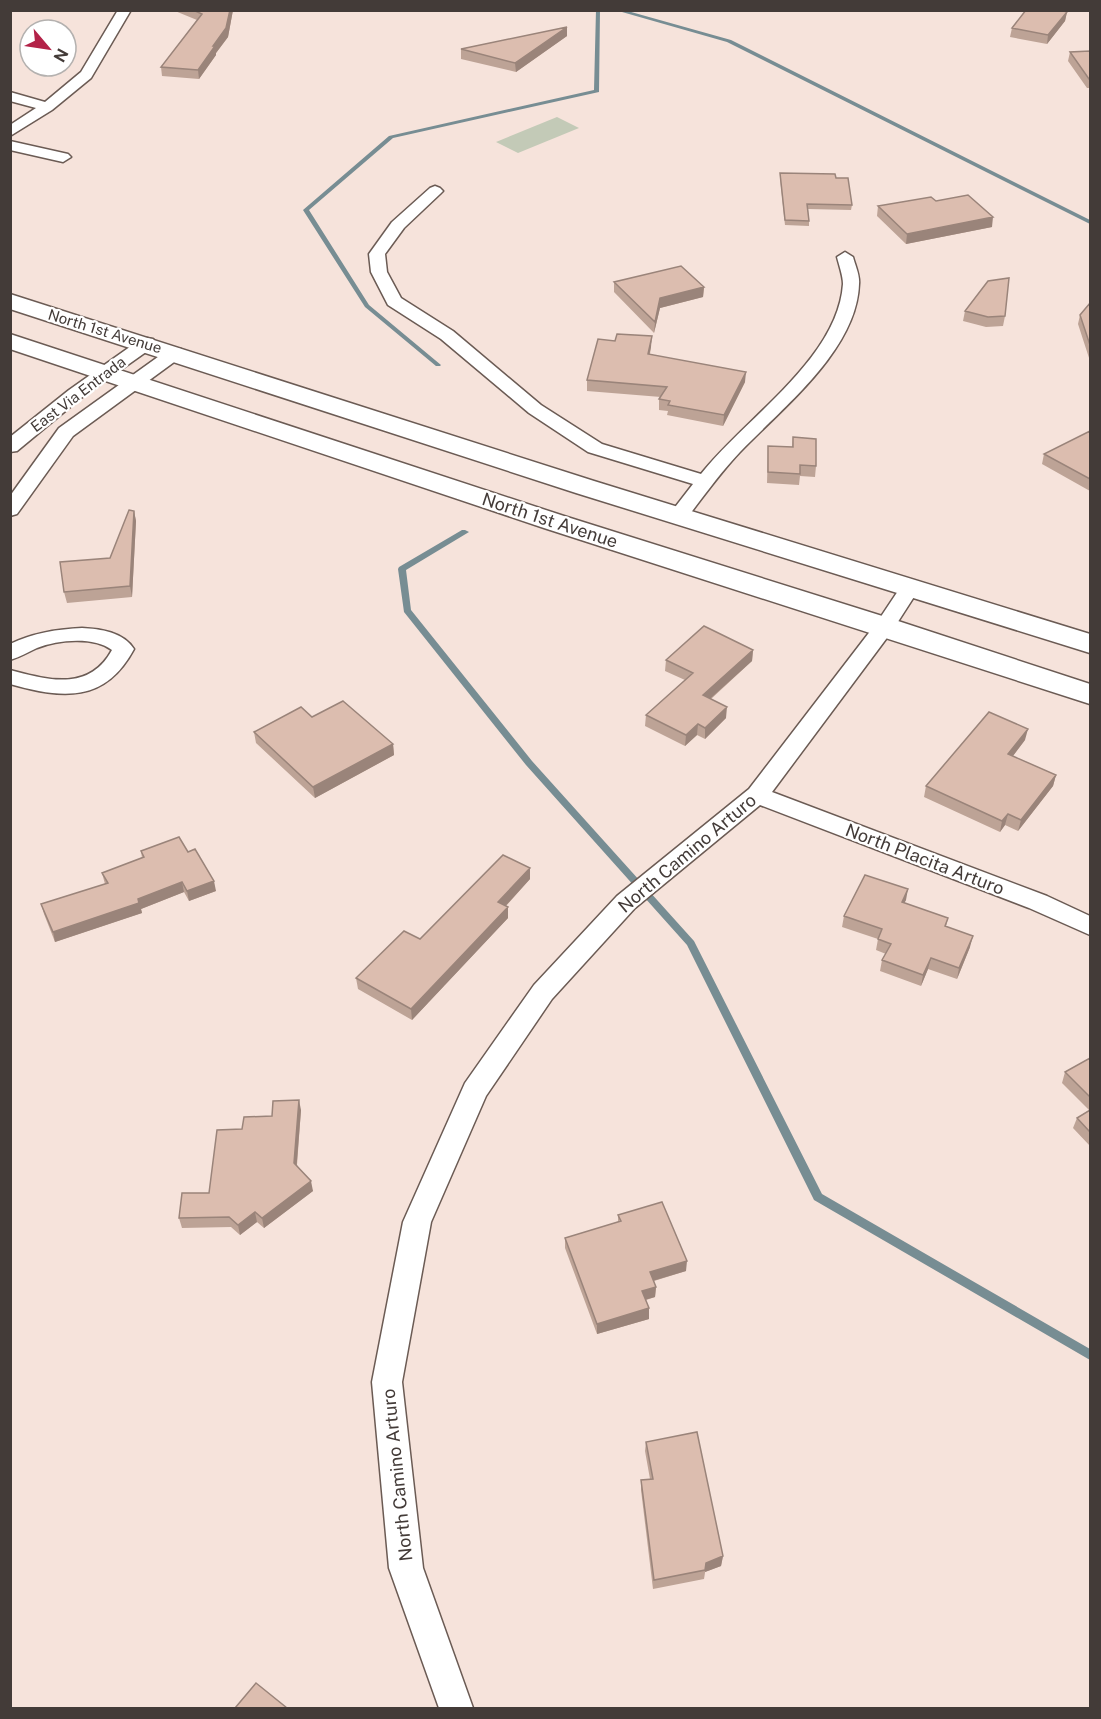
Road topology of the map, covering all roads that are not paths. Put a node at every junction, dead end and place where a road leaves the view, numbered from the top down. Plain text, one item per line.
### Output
1 (126, 10) edge
2 (10, 96) edge
3 (47, 107) junction
4 (10, 132) edge
5 (10, 145) edge
6 (63, 157) dead end
7 (435, 191) dead end
8 (845, 257) dead end
9 (10, 302) edge
10 (10, 341) edge
11 (147, 343) junction
12 (175, 353) junction
13 (106, 372) junction
14 (135, 382) junction
15 (10, 447) edge
16 (706, 482) junction
17 (10, 510) edge
18 (680, 515) junction
19 (911, 586) junction
20 (885, 626) junction
21 (1090, 644) edge
22 (10, 653) edge
23 (10, 677) edge
24 (1090, 694) edge
25 (757, 795) junction
26 (1090, 927) edge
27 (456, 1708) edge

1 - 3 street
2 - 3 street
3 - 4 street
5 - 6 street
7 - 16 street
8 - 16 street
9 - 11 main road, North 1st Avenue
10 - 13 main road, North 1st Avenue
11 - 12 main road, North 1st Avenue
11 - 13 street, East Via Entrada
12 - 14 street, East Via Entrada
12 - 18 main road, North 1st Avenue
13 - 14 main road, North 1st Avenue
13 - 15 street, East Via Entrada
14 - 17 street, East Via Entrada
14 - 20 main road, North 1st Avenue
16 - 18 street
18 - 19 main road, North 1st Avenue
19 - 20 street, North Camino Arturo
19 - 21 main road, North 1st Avenue
20 - 24 main road, North 1st Avenue
20 - 25 street, North Camino Arturo
22 - 23 street
25 - 26 street, North Placita Arturo
25 - 27 street, North Camino Arturo

